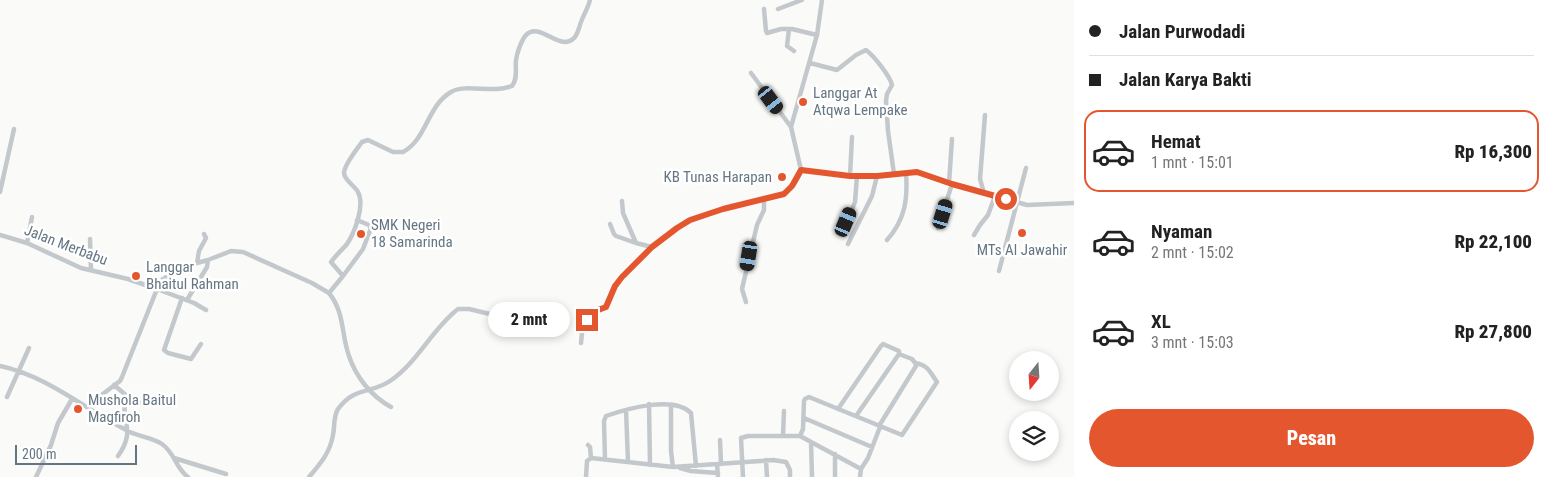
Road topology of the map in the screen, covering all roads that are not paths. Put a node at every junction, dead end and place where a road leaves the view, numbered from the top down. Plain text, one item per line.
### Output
1 (590, 0) edge
2 (802, 0) edge
3 (822, 0) edge
4 (764, 8) dead end
5 (778, 10) dead end
6 (789, 28) junction
7 (817, 35) junction
8 (794, 51) dead end
9 (810, 63) junction
10 (751, 73) dead end
11 (985, 116) dead end
12 (791, 127) junction
13 (14, 129) dead end
14 (852, 138) dead end
15 (952, 139) dead end
16 (1026, 168) dead end
17 (801, 170) junction
18 (906, 173) junction
19 (894, 174) junction
20 (850, 176) junction
21 (857, 176) junction
22 (877, 176) junction
23 (950, 184) junction
24 (0, 192) edge
25 (984, 193) junction
26 (994, 196) junction
27 (764, 198) junction
28 (622, 201) dead end
29 (1017, 203) junction
30 (1074, 204) edge
31 (32, 217) dead end
32 (357, 220) junction
33 (846, 222) dead end
34 (610, 224) dead end
35 (938, 228) dead end
36 (204, 234) dead end
37 (0, 235) edge
38 (974, 235) dead end
39 (90, 239) dead end
40 (887, 240) dead end
41 (27, 243) junction
42 (636, 243) junction
43 (848, 244) dead end
44 (652, 247) junction
45 (208, 260) junction
46 (197, 263) junction
47 (91, 270) junction
48 (999, 271) dead end
49 (343, 276) junction
50 (151, 287) junction
51 (157, 289) junction
52 (329, 293) junction
53 (185, 299) junction
54 (746, 302) dead end
55 (509, 308) dead end
56 (206, 310) dead end
57 (581, 343) dead end
58 (201, 344) dead end
59 (28, 348) dead end
60 (899, 354) junction
61 (915, 363) junction
62 (0, 366) edge
63 (19, 371) junction
64 (114, 385) junction
65 (367, 389) junction
66 (127, 396) junction
67 (7, 397) dead end
68 (72, 399) junction
69 (649, 404) junction
70 (144, 405) dead end
71 (87, 406) junction
72 (671, 406) junction
73 (391, 407) dead end
74 (838, 409) junction
75 (626, 410) junction
76 (784, 411) dead end
77 (856, 416) junction
78 (804, 418) junction
79 (879, 426) junction
80 (128, 431) junction
81 (783, 436) junction
82 (800, 436) junction
83 (720, 440) dead end
84 (811, 442) junction
85 (588, 445) dead end
86 (872, 448) junction
87 (835, 454) junction
88 (118, 456) dead end
89 (174, 458) junction
90 (591, 458) junction
91 (605, 459) junction
92 (766, 460) junction
93 (628, 462) junction
94 (742, 462) junction
95 (719, 464) junction
96 (650, 465) junction
97 (696, 466) junction
98 (674, 467) junction
99 (861, 469) junction
100 (226, 474) dead end
101 (718, 475) edge
102 (36, 477) edge
103 (188, 477) edge
104 (309, 477) edge
105 (586, 477) edge
106 (743, 477) edge
107 (767, 477) edge
108 (790, 477) edge
109 (812, 477) edge
110 (835, 477) edge
111 (860, 477) edge

1 - 32 street
2 - 5 street
3 - 7 street
4 - 6 street
6 - 7 street
6 - 8 street
7 - 9 street
9 - 12 street
9 - 19 street
10 - 12 street
11 - 25 street
12 - 17 street
13 - 24 street
14 - 20 street
15 - 23 street
16 - 29 street
17 - 20 street
17 - 27 street
18 - 19 street
18 - 23 street
18 - 40 street
19 - 22 street
20 - 21 street
21 - 22 street
21 - 33 street
22 - 43 street
23 - 25 street
23 - 35 street
25 - 26 street
26 - 29 street
26 - 38 street
27 - 44 street
27 - 54 street
28 - 42 street
29 - 30 street
29 - 48 street
31 - 41 street
32 - 49 street
32 - 49 street
34 - 42 street
36 - 46 street
37 - 41 street, Jalan Merbabu
39 - 47 street
41 - 47 street, Jalan Merbabu
42 - 44 street
44 - 57 street
45 - 46 street
45 - 52 street
45 - 53 street
46 - 50 street
47 - 50 street, Jalan Merbabu
49 - 52 street
50 - 51 street, Jalan Merbabu
51 - 53 street, Jalan Merbabu
51 - 64 street
52 - 65 street
53 - 56 street, Jalan Merbabu
53 - 58 street
55 - 65 street
59 - 63 street
60 - 61 street
60 - 74 street
60 - 77 street
61 - 79 street
61 - 79 street
62 - 63 street
63 - 67 street
63 - 68 street
64 - 66 street
64 - 71 street
65 - 73 street
65 - 104 street
66 - 70 street
66 - 80 street
68 - 71 street
68 - 102 street
69 - 72 street
69 - 75 street
69 - 96 street
71 - 80 street
72 - 97 street
72 - 98 street
74 - 77 street
74 - 78 street
75 - 91 street
75 - 93 street
76 - 81 street
77 - 79 street
78 - 82 street
78 - 86 street
79 - 86 street
80 - 88 street
80 - 89 street
81 - 82 street
81 - 94 street
82 - 84 street
83 - 95 street
84 - 87 street
84 - 109 street
85 - 90 street
86 - 99 street
87 - 99 street
87 - 110 street
89 - 100 street
89 - 103 street
90 - 91 street
90 - 105 street
91 - 93 street
92 - 94 street
92 - 107 street
92 - 108 street
93 - 96 street
94 - 95 street
94 - 106 street
95 - 97 street
95 - 101 street
96 - 98 street
97 - 98 street
98 - 101 street
99 - 111 street

